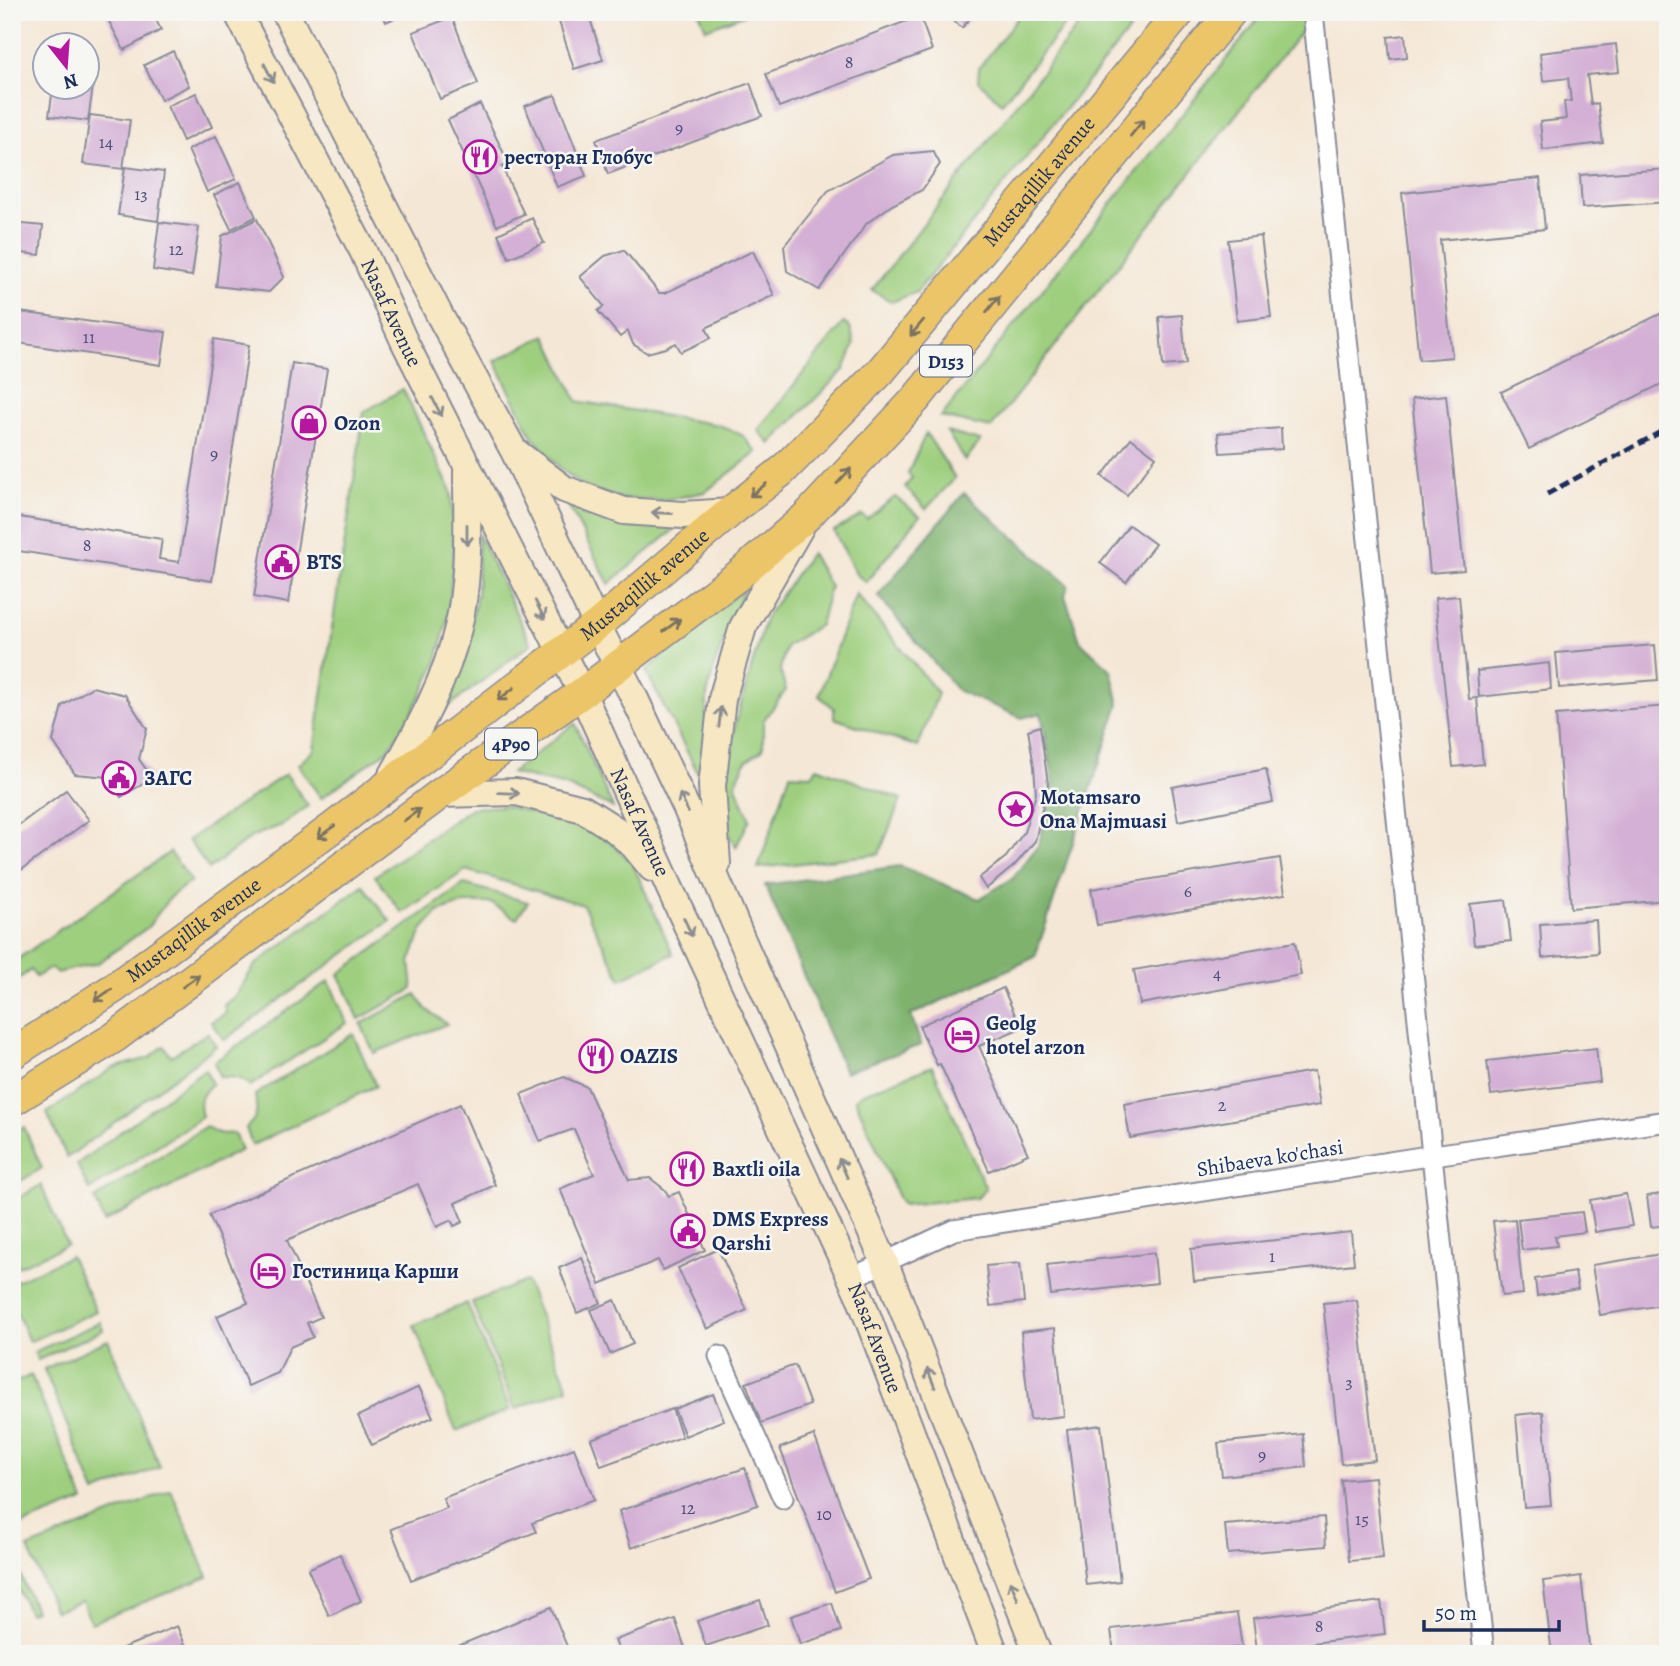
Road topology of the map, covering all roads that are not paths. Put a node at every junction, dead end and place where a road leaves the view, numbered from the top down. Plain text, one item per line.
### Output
1 (237, 12) edge
2 (285, 12) edge
3 (1180, 12) edge
4 (1231, 12) edge
5 (1313, 12) edge
6 (440, 316) junction
7 (405, 343) junction
8 (514, 452) junction
9 (467, 467) junction
10 (730, 512) junction
11 (807, 516) junction
12 (597, 625) junction
13 (560, 652) junction
14 (618, 666) junction
15 (582, 693) junction
16 (386, 786) junction
17 (440, 794) junction
18 (718, 883) junction
19 (672, 893) junction
20 (12, 1054) edge
21 (12, 1101) edge
22 (1668, 1121) edge
23 (1434, 1155) junction
24 (884, 1261) junction
25 (851, 1278) junction
26 (719, 1356) dead end
27 (783, 1498) dead end
28 (995, 1654) edge
29 (1038, 1654) edge
30 (1484, 1654) edge

1 -> 7 main road, Nasaf Avenue
2 - 6 main road, Nasaf Avenue
3 -> 10 main road, Mustaqillik avenue / D153
11 -> 4 main road, Mustaqillik avenue / D153
5 - 23 street
6 - 7 main road
6 - 8 main road, Nasaf Avenue
7 -> 9 main road, Nasaf Avenue
10 -> 8 main road
8 - 12 main road, Nasaf Avenue
9 -> 13 main road, Nasaf Avenue
9 -> 16 main road
10 - 12 main road, Mustaqillik avenue / D153
14 -> 11 main road, Mustaqillik avenue / D153
18 -> 11 main road
12 - 13 main road, Mustaqillik avenue / D153
12 - 14 main road, Nasaf Avenue
13 - 15 main road, Nasaf Avenue
13 -> 16 main road, Mustaqillik avenue
14 - 15 main road, D153
18 -> 14 main road, Nasaf Avenue
15 - 17 main road, Mustaqillik avenue / 4P90
15 - 19 main road, Nasaf Avenue
16 -> 20 main road, Mustaqillik avenue
17 -> 19 main road
21 -> 17 main road, Mustaqillik avenue
24 -> 18 main road, Nasaf Avenue
19 -> 25 main road, Nasaf Avenue
22 - 23 street, Shibaeva ko'chasi
23 - 24 street, Shibaeva ko'chasi
23 - 30 street
24 - 25 street, Shibaeva ko'chasi
29 -> 24 main road, Nasaf Avenue
25 - 28 main road, Nasaf Avenue
26 - 27 street

